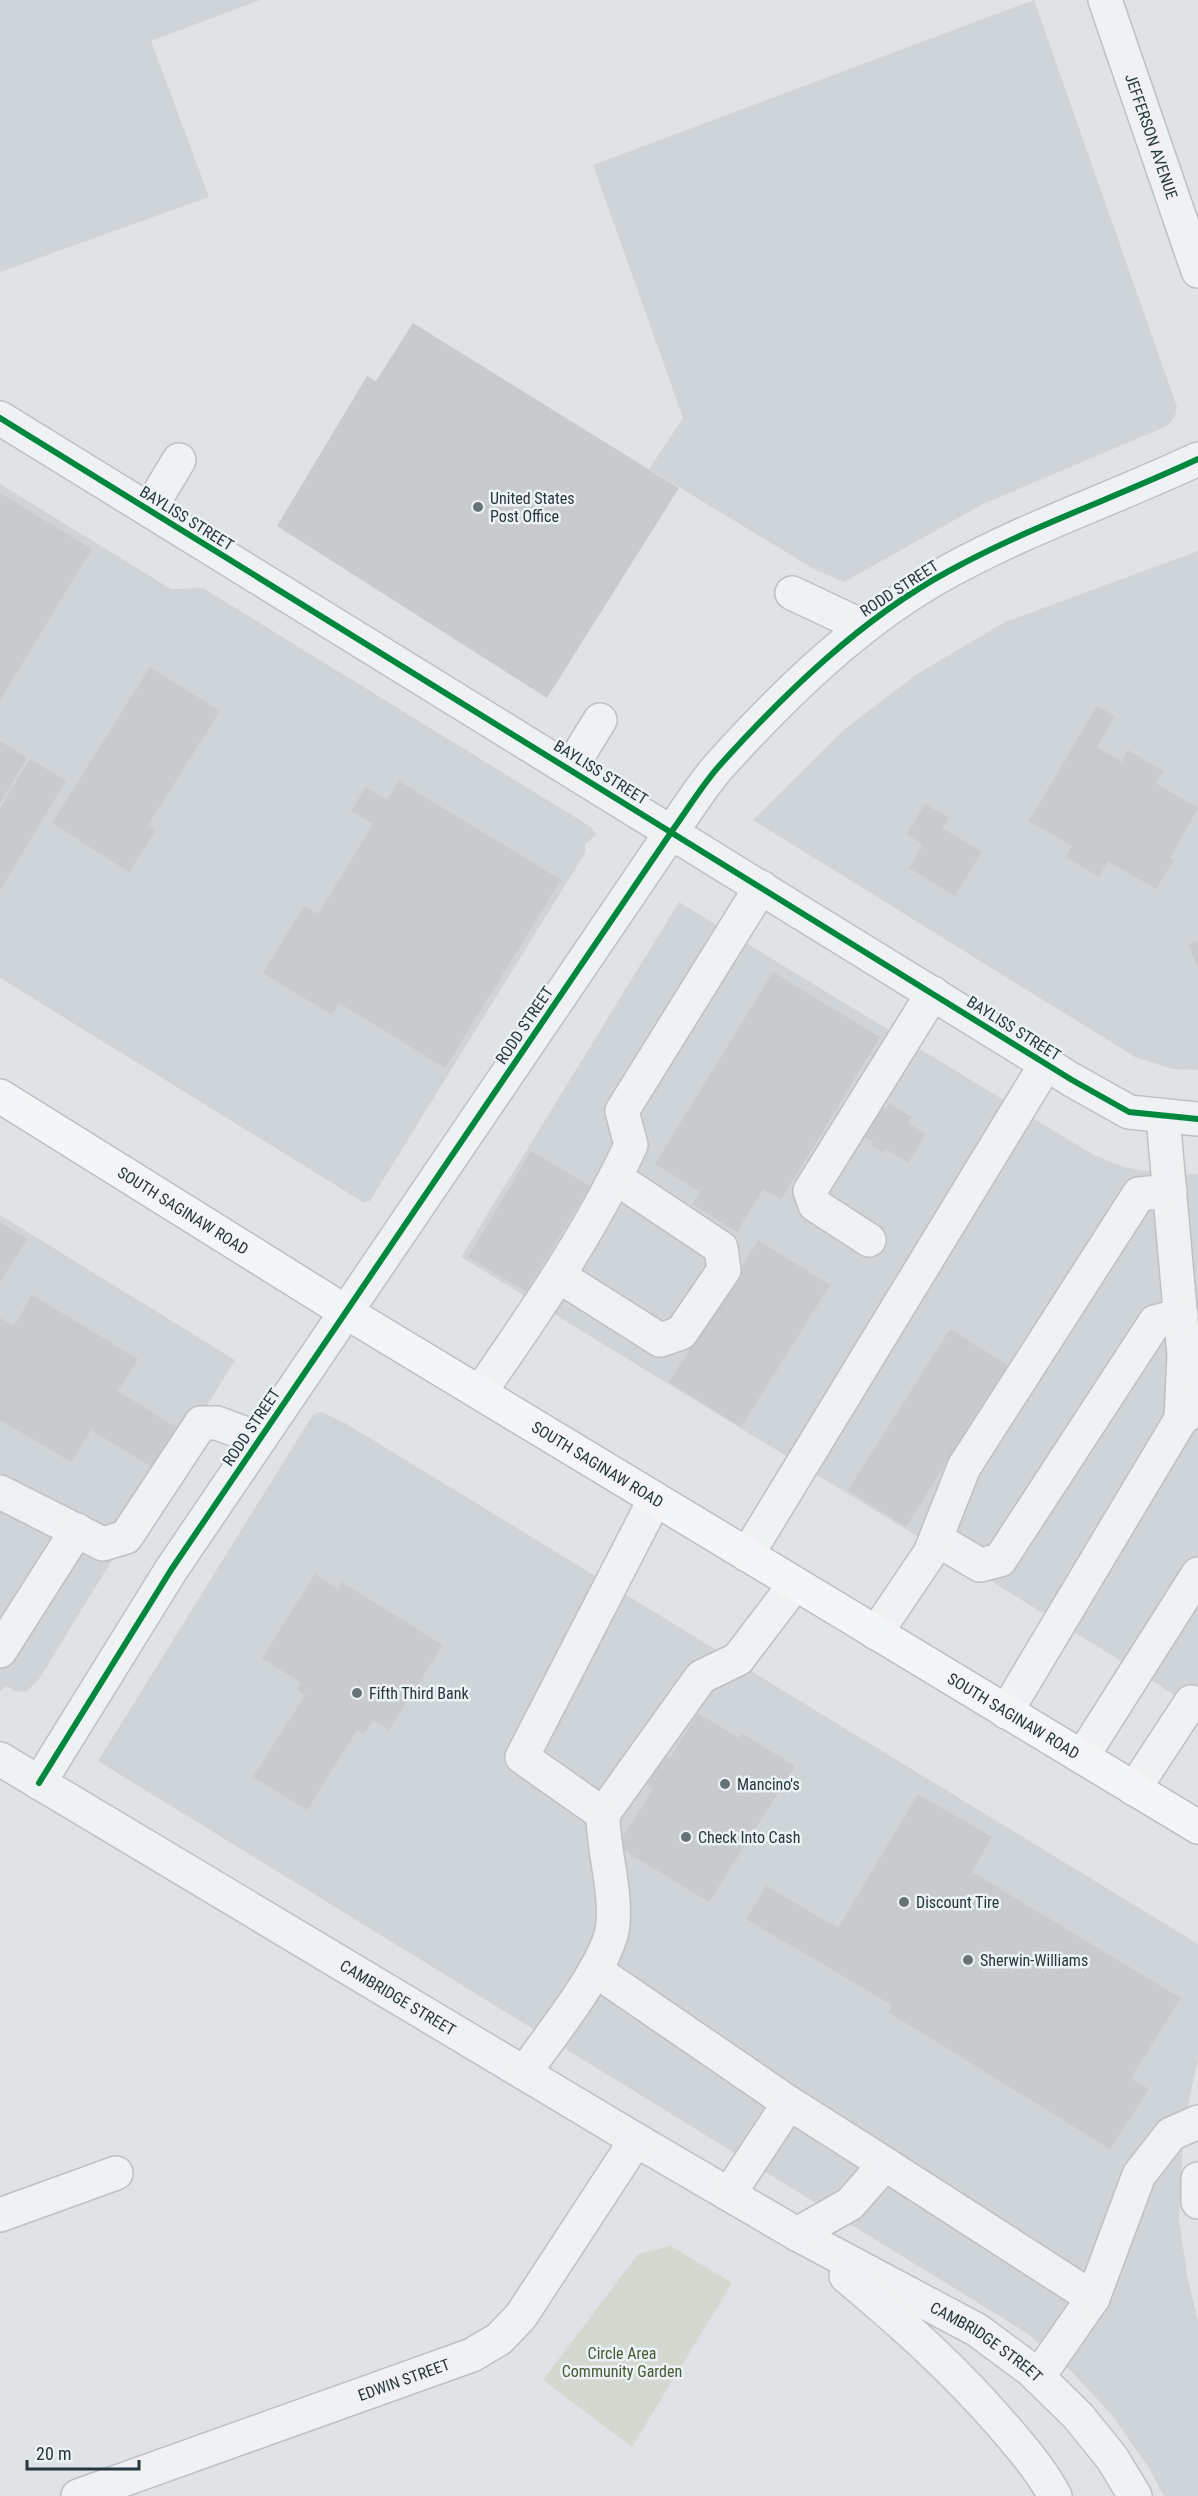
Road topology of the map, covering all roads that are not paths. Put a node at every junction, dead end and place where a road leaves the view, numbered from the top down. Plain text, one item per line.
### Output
1 (1105, 0) edge
2 (1198, 271) edge
3 (0, 418) edge
4 (1198, 459) edge
5 (179, 460) dead end
6 (149, 510) junction
7 (792, 593) dead end
8 (864, 627) junction
9 (600, 720) dead end
10 (570, 769) junction
11 (672, 831) junction
12 (761, 887) junction
13 (933, 993) junction
14 (1046, 1064) junction
15 (0, 1096) edge
16 (1163, 1117) junction
17 (1198, 1119) edge
18 (616, 1178) junction
19 (1170, 1191) junction
20 (869, 1240) dead end
21 (559, 1276) junction
22 (346, 1312) junction
23 (1181, 1315) junction
24 (480, 1392) junction
25 (1190, 1413) edge
26 (260, 1438) junction
27 (0, 1492) edge
28 (655, 1499) junction
29 (76, 1530) junction
30 (936, 1539) junction
31 (747, 1555) junction
32 (1198, 1574) edge
33 (795, 1584) junction
34 (876, 1633) junction
35 (0, 1651) edge
36 (1191, 1702) dead end
37 (1006, 1712) junction
38 (1082, 1757) junction
39 (0, 1759) edge
40 (39, 1783) junction
41 (1134, 1789) junction
42 (603, 1814) junction
43 (1198, 1827) edge
44 (596, 1971) junction
45 (524, 2073) junction
46 (789, 2103) junction
47 (1198, 2122) edge
48 (636, 2140) junction
49 (885, 2164) junction
50 (116, 2173) dead end
51 (1198, 2179) edge
52 (729, 2194) junction
53 (1198, 2202) edge
54 (0, 2215) edge
55 (797, 2234) junction
56 (1093, 2298) junction
57 (1038, 2377) junction
58 (78, 2496) edge
59 (1055, 2496) edge
60 (1135, 2496) edge

1 - 2 street, JEFFERSON AVENUE
3 - 6 street, BAYLISS STREET
4 - 8 street, RODD STREET
5 - 6 street
6 - 10 street, BAYLISS STREET
7 - 8 street
8 - 11 street, RODD STREET
9 - 10 street
10 - 11 street, BAYLISS STREET
11 - 12 street, BAYLISS STREET
11 - 22 street, RODD STREET
12 - 13 street, BAYLISS STREET
12 - 18 street
13 - 14 street, BAYLISS STREET
13 - 20 street
14 - 16 street, BAYLISS STREET
14 - 31 street
15 - 22 main road, SOUTH SAGINAW ROAD
16 - 17 street, BAYLISS STREET
16 - 19 street
18 - 21 street
18 - 21 street
19 - 23 street
19 - 30 street
21 - 24 street
22 - 24 main road, SOUTH SAGINAW ROAD
22 - 26 street, RODD STREET
23 - 25 street
23 - 30 street
24 - 28 main road, SOUTH SAGINAW ROAD
25 - 37 street
26 - 29 street
26 - 40 street, RODD STREET
27 - 29 street
28 - 31 main road, SOUTH SAGINAW ROAD
28 - 42 street
29 - 35 street
30 - 34 street
31 - 33 main road, SOUTH SAGINAW ROAD
32 - 38 street
33 - 34 main road, SOUTH SAGINAW ROAD
33 - 42 street
34 - 37 main road, SOUTH SAGINAW ROAD
36 - 41 street
37 - 38 main road, SOUTH SAGINAW ROAD
38 - 41 main road, SOUTH SAGINAW ROAD
39 - 40 street, CAMBRIDGE STREET
40 - 45 street, CAMBRIDGE STREET
41 - 43 main road, SOUTH SAGINAW ROAD
42 - 44 street
44 - 45 street
44 - 46 street
45 - 48 street, CAMBRIDGE STREET
46 - 49 street
46 - 52 street
47 - 56 street
48 - 52 street, CAMBRIDGE STREET
48 - 58 street, EDWIN STREET
49 - 55 street
49 - 56 street
50 - 54 street
51 - 53 street
52 - 55 street, CAMBRIDGE STREET
55 - 57 street, CAMBRIDGE STREET
55 - 59 street, CAMBRIDGE STREET
56 - 57 street
57 - 60 street, CAMBRIDGE STREET

